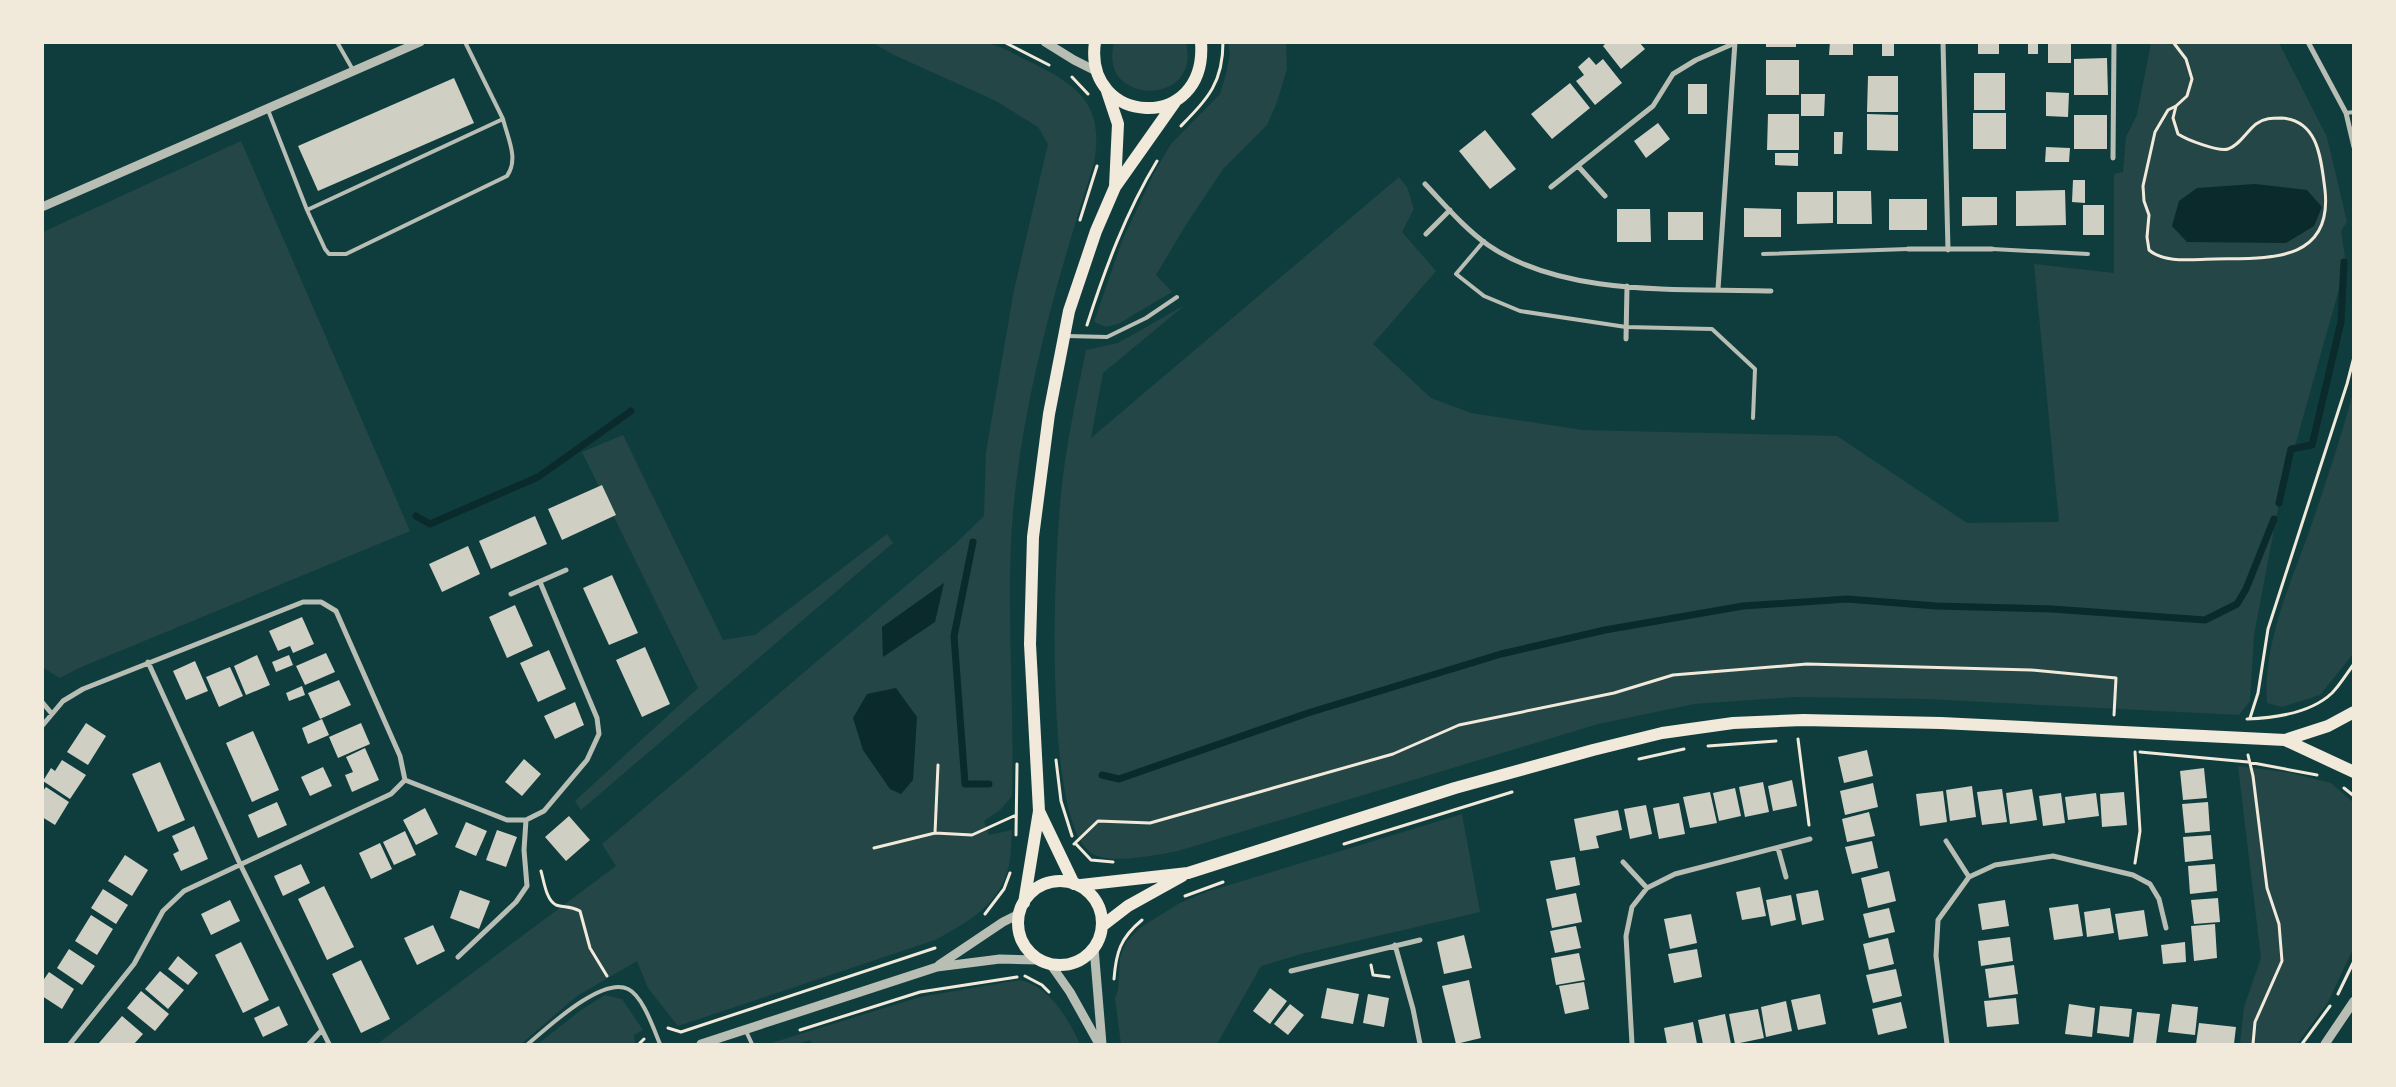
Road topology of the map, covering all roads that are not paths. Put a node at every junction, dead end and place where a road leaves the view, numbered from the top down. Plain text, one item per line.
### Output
1 (337, 42) edge
2 (420, 42) edge
3 (465, 42) edge
4 (1045, 42) edge
5 (1095, 42) edge
6 (1201, 42) edge
7 (1943, 42) edge
8 (2114, 42) edge
9 (2308, 42) edge
10 (1735, 43) edge
11 (1096, 71) junction
12 (354, 72) junction
13 (1107, 91) junction
14 (1175, 102) junction
15 (268, 110) junction
16 (2354, 112) edge
17 (2346, 113) junction
18 (503, 120) junction
19 (2354, 147) edge
20 (2114, 158) dead end
21 (1578, 166) junction
22 (1425, 184) dead end
23 (1550, 187) dead end
24 (1115, 188) junction
25 (1605, 196) dead end
26 (42, 207) edge
27 (307, 210) junction
28 (1450, 210) junction
29 (1426, 234) dead end
30 (1484, 242) junction
31 (1992, 248) joint
32 (1908, 249) joint
33 (1948, 250) junction
34 (1764, 254) dead end
35 (2088, 254) dead end
36 (1627, 286) junction
37 (1718, 289) junction
38 (1771, 291) dead end
39 (1177, 297) dead end
40 (1626, 327) junction
41 (1064, 336) junction
42 (1626, 339) dead end
43 (1753, 418) dead end
44 (566, 570) dead end
45 (540, 582) junction
46 (511, 594) dead end
47 (148, 662) junction
48 (42, 702) edge
49 (2354, 712) edge
50 (52, 714) junction
51 (42, 726) edge
52 (2285, 740) junction
53 (2354, 772) edge
54 (406, 780) junction
55 (1039, 811) junction
56 (526, 820) junction
57 (1810, 839) road end
58 (1946, 841) dead end
59 (1778, 848) junction
60 (1623, 862) dead end
61 (241, 866) junction
62 (1188, 873) junction
63 (1786, 877) dead end
64 (1970, 877) junction
65 (1077, 884) junction
66 (1648, 888) junction
67 (1022, 908) junction
68 (1102, 926) junction
69 (2166, 928) dead end
70 (1420, 940) dead end
71 (1395, 945) junction
72 (1094, 948) junction
73 (458, 956) dead end
74 (1038, 960) junction
75 (1051, 965) junction
76 (937, 967) junction
77 (1291, 971) dead end
78 (2354, 1001) edge
79 (745, 1029) junction
80 (322, 1030) junction
81 (70, 1044) edge
82 (309, 1044) edge
83 (329, 1044) edge
84 (528, 1044) edge
85 (660, 1044) edge
86 (701, 1044) edge
87 (752, 1044) edge
88 (1100, 1044) edge
89 (1420, 1044) edge
90 (1632, 1044) edge
91 (1947, 1044) edge
92 (2325, 1044) edge

1 - 12 lane
2 - 12 street
3 - 18 lane
4 - 11 street
5 - 11 main road
6 - 14 main road
7 - 33 street
8 - 20 street
9 - 17 street
10 - 21 street
10 - 37 street
11 - 13 main road
12 - 15 street
13 - 14 main road
13 - 24 main road
14 - 24 main road
15 - 26 street
15 - 27 lane
16 - 17 lane
17 - 19 street
18 - 27 lane
18 - 27 lane
21 - 23 street
21 - 25 street
22 - 28 street
24 - 41 main road
28 - 29 street
28 - 30 street
30 - 36 street
30 - 40 lane
31 - 33 street
31 - 35 lane
32 - 33 street
32 - 34 lane
36 - 37 street
36 - 40 street
37 - 38 street
39 - 41 lane
40 - 42 street
40 - 43 lane
41 - 55 main road
44 - 45 street
45 - 46 street
45 - 56 street
47 - 50 street
47 - 54 street
47 - 61 street
48 - 50 street
49 - 52 main road
50 - 51 street
52 - 53 main road
52 - 62 main road
54 - 56 street
54 - 61 street
55 - 65 main road
55 - 67 main road
56 - 73 street
57 - 59 street
58 - 64 street
59 - 63 street
59 - 66 street
60 - 66 street
61 - 80 street
61 - 81 street
62 - 65 main road
62 - 68 main road
64 - 69 street
64 - 91 street
65 - 67 main road
65 - 68 main road
66 - 90 street
67 - 74 main road
67 - 76 street
68 - 72 main road
70 - 71 street
71 - 77 street
71 - 89 street
72 - 75 main road
72 - 88 street
74 - 75 main road
74 - 76 street
75 - 88 street
76 - 79 street
78 - 92 street
79 - 86 street
79 - 87 lane
80 - 82 street
80 - 83 street
84 - 85 lane

